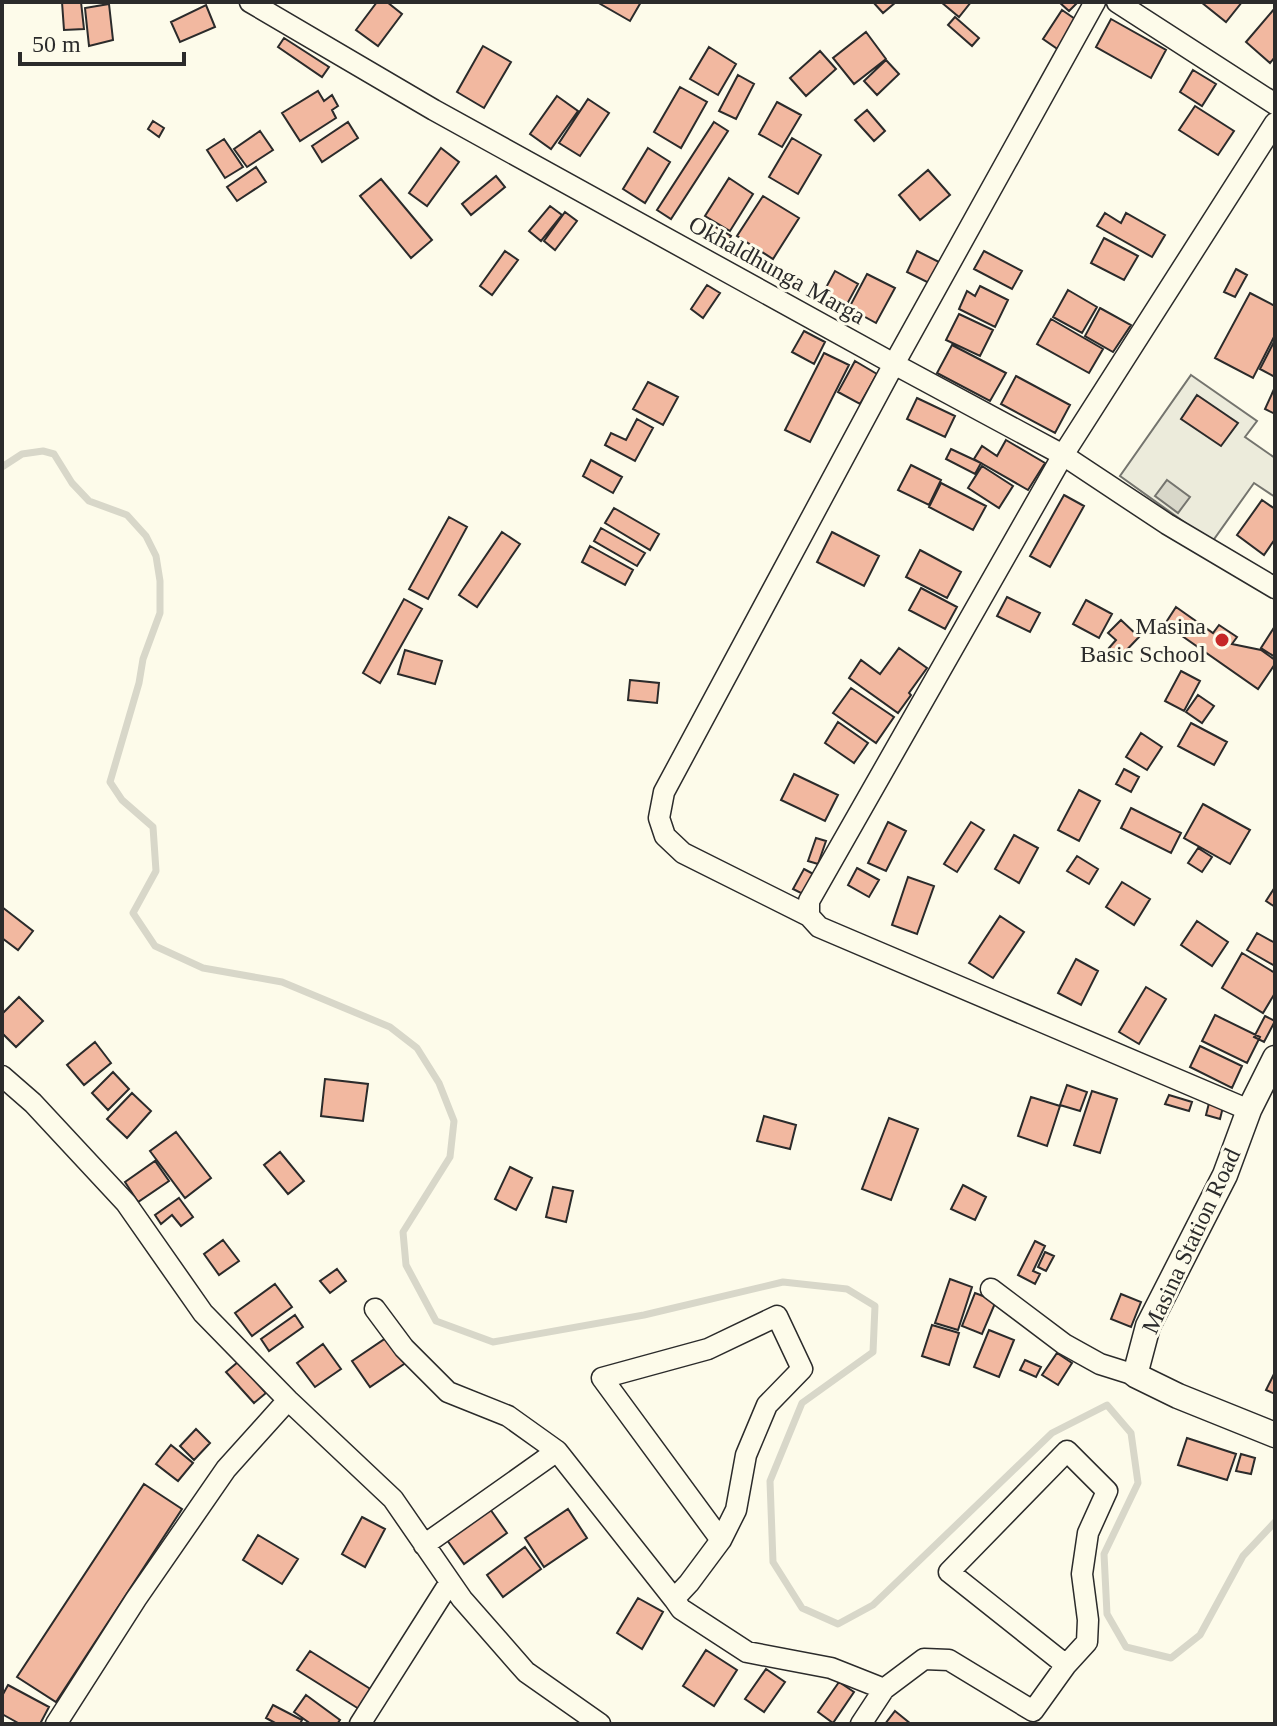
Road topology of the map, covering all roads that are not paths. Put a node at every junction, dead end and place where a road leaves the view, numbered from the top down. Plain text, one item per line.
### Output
1 (250, 2) edge
2 (1095, 2) edge
3 (1117, 2) edge
4 (1275, 104) edge
5 (1275, 123) edge
6 (894, 364) junction
7 (1063, 455) junction
8 (1275, 588) edge
9 (809, 916) junction
10 (1275, 1058) edge
11 (2, 1076) edge
12 (1249, 1110) junction
13 (991, 1289) dead end
14 (375, 1309) dead end
15 (1135, 1375) junction
16 (288, 1400) junction
17 (1275, 1435) edge
18 (557, 1451) junction
19 (721, 1540) junction
20 (424, 1545) junction
21 (450, 1582) junction
22 (674, 1599) junction
23 (1066, 1665) junction
24 (884, 1689) junction
25 (56, 1724) edge
26 (360, 1724) edge
27 (600, 1724) edge
28 (861, 1724) edge

1 - 6 street, Okhaldhunga Marga
2 - 6 street
3 - 4 street
5 - 7 street
6 - 7 street, Okhaldhunga Marga
6 - 9 street
7 - 8 street, Okhaldhunga Marga
7 - 9 street
9 - 12 street
10 - 12 street, Masina Station Road
11 - 16 street
12 - 15 street, Masina Station Road
13 - 15 street
14 - 18 street
15 - 17 street
16 - 20 street
16 - 25 street
18 - 20 street
18 - 22 street
19 - 19 street
19 - 22 street
20 - 21 street
21 - 26 street
21 - 27 street
22 - 24 street
23 - 23 street
23 - 24 street
24 - 28 street

